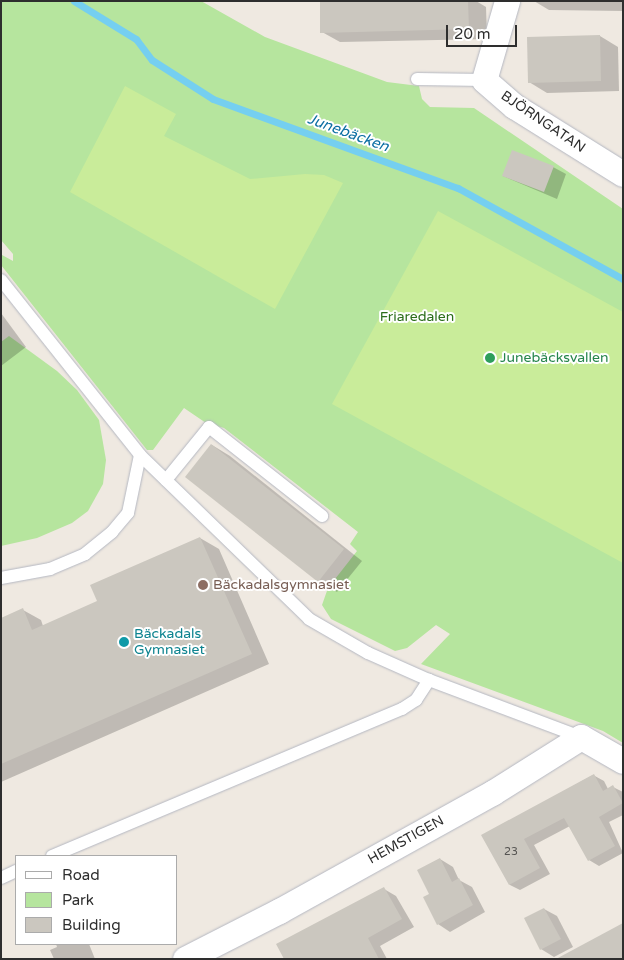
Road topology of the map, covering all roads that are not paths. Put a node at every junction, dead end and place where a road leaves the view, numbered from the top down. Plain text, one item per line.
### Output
1 (507, 1) edge
2 (417, 80) dead end
3 (484, 80) junction
4 (623, 174) edge
5 (1, 280) edge
6 (140, 455) junction
7 (166, 480) junction
8 (322, 516) dead end
9 (1, 578) edge
10 (429, 680) junction
11 (581, 737) junction
12 (623, 761) edge
13 (54, 855) edge
14 (15, 871) edge
15 (1, 878) edge
16 (185, 959) edge

1 - 3 street
2 - 3 lane
3 - 4 street, BJÖRNGATAN
5 - 6 lane
6 - 7 lane
6 - 9 lane
7 - 8 lane
7 - 10 lane
10 - 11 lane
10 - 13 lane
11 - 12 street
11 - 16 street, HEMSTIGEN
14 - 15 lane

